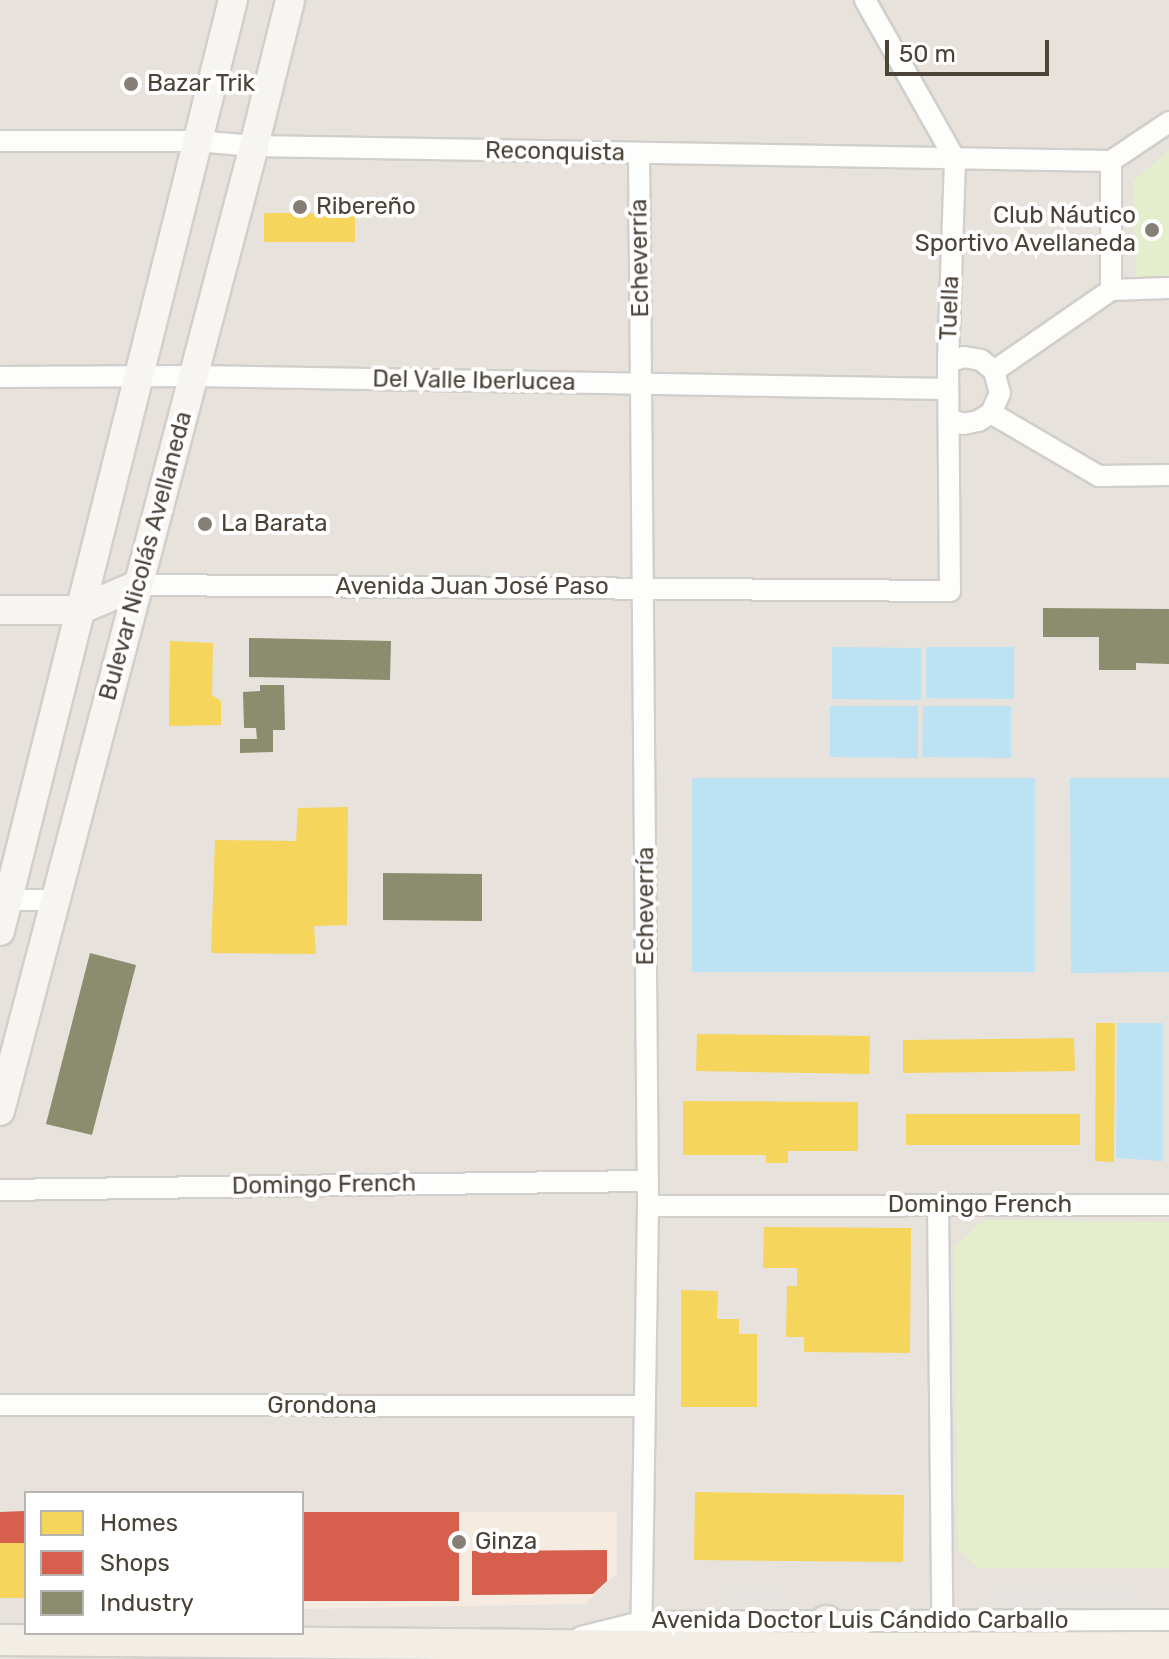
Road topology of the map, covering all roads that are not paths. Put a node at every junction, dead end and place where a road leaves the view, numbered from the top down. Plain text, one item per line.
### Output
1 (233, 0) edge
2 (290, 0) edge
3 (865, 0) edge
4 (1169, 122) edge
5 (0, 141) edge
6 (197, 141) junction
7 (254, 146) junction
8 (639, 153) junction
9 (955, 159) junction
10 (1111, 161) junction
11 (1169, 288) edge
12 (1111, 290) junction
13 (948, 362) junction
14 (994, 371) junction
15 (193, 376) junction
16 (0, 377) edge
17 (137, 377) junction
18 (642, 384) junction
19 (948, 389) junction
20 (991, 413) junction
21 (949, 419) junction
22 (1169, 475) edge
23 (138, 585) junction
24 (644, 588) junction
25 (950, 591) joint
26 (0, 610) edge
27 (79, 610) junction
28 (3, 900) edge
29 (55, 900) junction
30 (0, 931) edge
31 (0, 1111) edge
32 (648, 1181) junction
33 (0, 1190) edge
34 (938, 1205) junction
35 (1169, 1205) edge
36 (648, 1206) junction
37 (0, 1405) edge
38 (644, 1406) junction
39 (942, 1620) junction
40 (1169, 1620) edge
41 (826, 1621) junction
42 (0, 1640) edge
43 (641, 1642) edge
44 (1169, 1647) edge
45 (864, 1648) junction

1 - 6 main road, Bulevar Nicolás Avellaneda
2 - 7 main road, Bulevar Nicolás Avellaneda
3 - 9 street
4 - 10 street
5 - 6 street, Reconquista
6 - 7 street, Reconquista
6 - 17 main road, Bulevar Nicolás Avellaneda
7 - 8 street, Reconquista
7 - 15 main road, Bulevar Nicolás Avellaneda
8 - 9 street, Reconquista
8 - 18 street, Echeverría
9 - 10 street, Reconquista
9 - 13 street, Tuella
10 - 12 street
11 - 12 street
12 - 14 street
13 - 14 street
13 - 19 street, Tuella
14 - 20 street
15 - 17 street, Del Valle Iberlucea
15 - 18 street, Del Valle Iberlucea
15 - 23 main road, Bulevar Nicolás Avellaneda
16 - 17 street, Del Valle Iberlucea
17 - 27 main road, Bulevar Nicolás Avellaneda
18 - 19 street, Del Valle Iberlucea
18 - 24 street, Echeverría
19 - 21 street, Tuella
20 - 21 street
20 - 22 street
21 - 25 street, Tuella
23 - 24 street, Avenida Juan José Paso
23 - 27 main road, Avenida Juan José Paso
23 - 29 main road, Bulevar Nicolás Avellaneda
24 - 25 street, Avenida Juan José Paso
24 - 32 street, Echeverría
26 - 27 main road, Avenida Juan José Paso
27 - 28 main road, Bulevar Nicolás Avellaneda
28 - 29 street
28 - 30 main road, Bulevar Nicolás Avellaneda
29 - 31 main road, Bulevar Nicolás Avellaneda
32 - 33 street, Domingo French
32 - 36 street, Echeverría
34 - 35 street, Domingo French
34 - 36 street, Domingo French
34 - 39 street
36 - 38 street, Echeverría
37 - 38 street, Grondona
38 - 43 street, Echeverría
39 - 40 street, Avenida Doctor Luis Cándido Carballo
39 - 41 street, Avenida Doctor Luis Cándido Carballo
41 - 43 street, Avenida Doctor Luis Cándido Carballo
41 - 45 main road
42 - 43 main road, Avenida Doctor Luis Cándido Carballo
43 - 45 main road, Avenida Doctor Luis Cándido Carballo
44 - 45 main road, Avenida Doctor Luis Cándido Carballo

